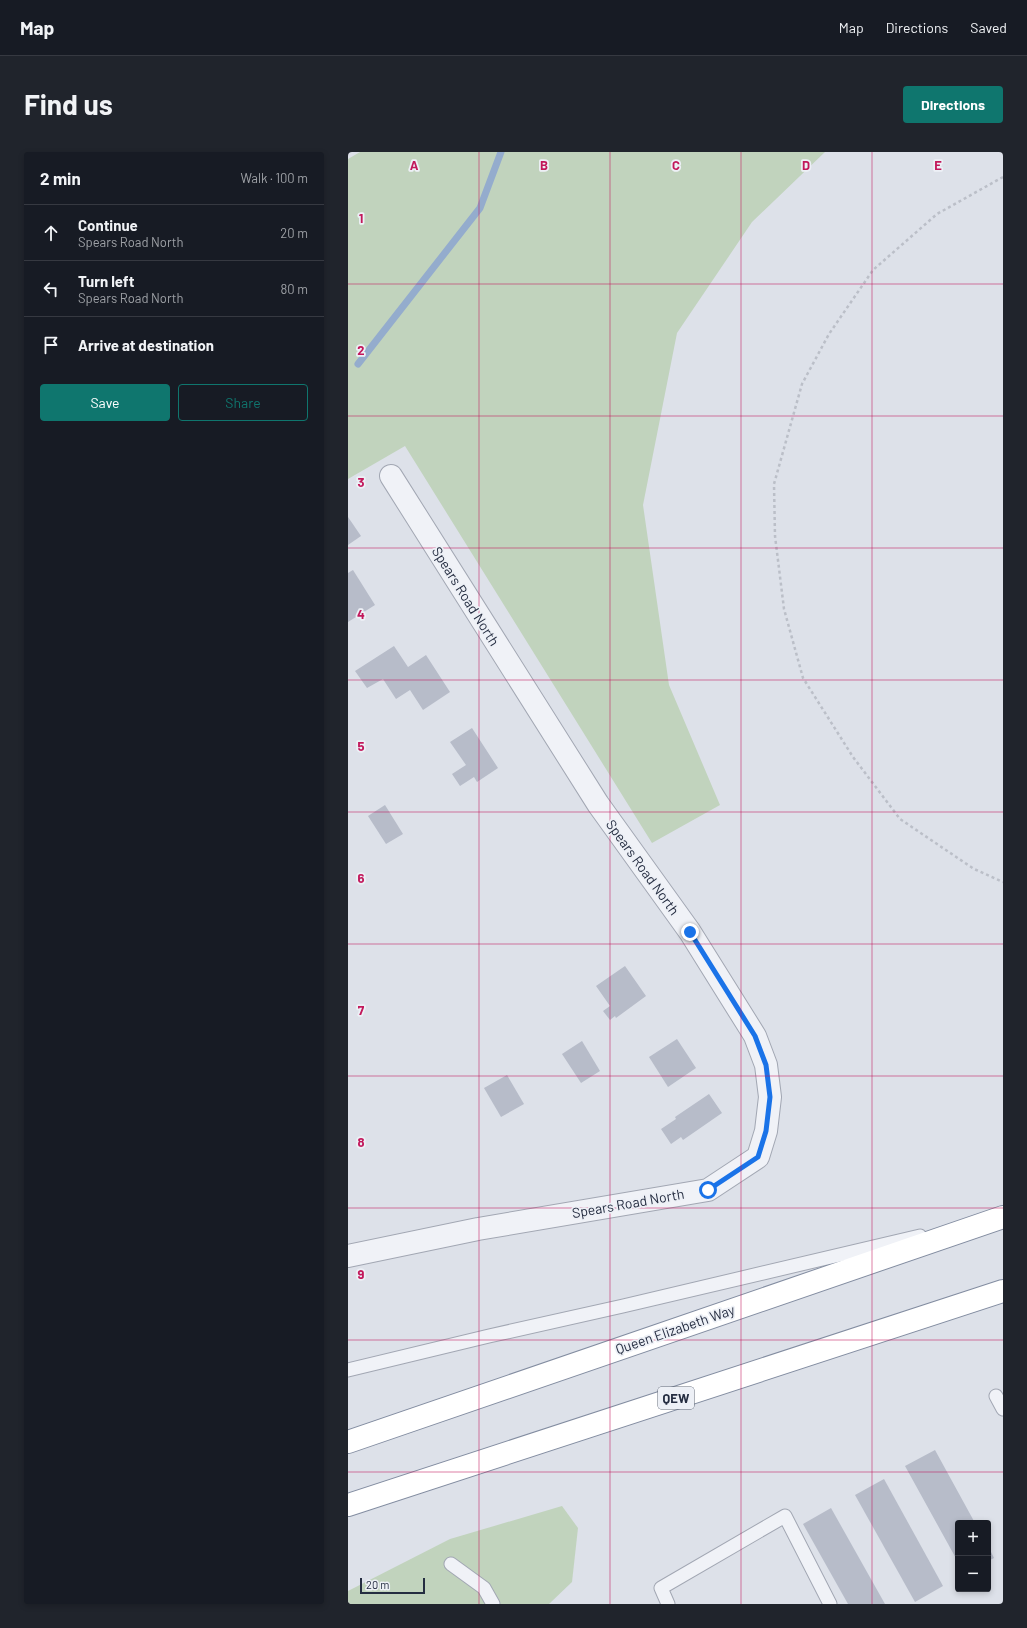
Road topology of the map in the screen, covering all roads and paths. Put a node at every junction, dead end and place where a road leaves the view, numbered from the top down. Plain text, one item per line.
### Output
1 (1003, 177) edge
2 (391, 476) dead end
3 (1003, 882) edge
4 (1003, 1216) edge
5 (348, 1256) edge
6 (1003, 1291) edge
7 (348, 1370) edge
8 (996, 1396) dead end
9 (1003, 1409) edge
10 (348, 1442) edge
11 (348, 1505) edge
12 (451, 1564) dead end
13 (493, 1604) edge
14 (668, 1604) edge
15 (830, 1604) edge

1 - 3 path
2 - 5 street, Spears Road North
4 - 7 lane
4 - 10 highway, Queen Elizabeth Way
6 - 11 highway, QEW
8 - 9 lane
12 - 13 lane
14 - 15 lane

